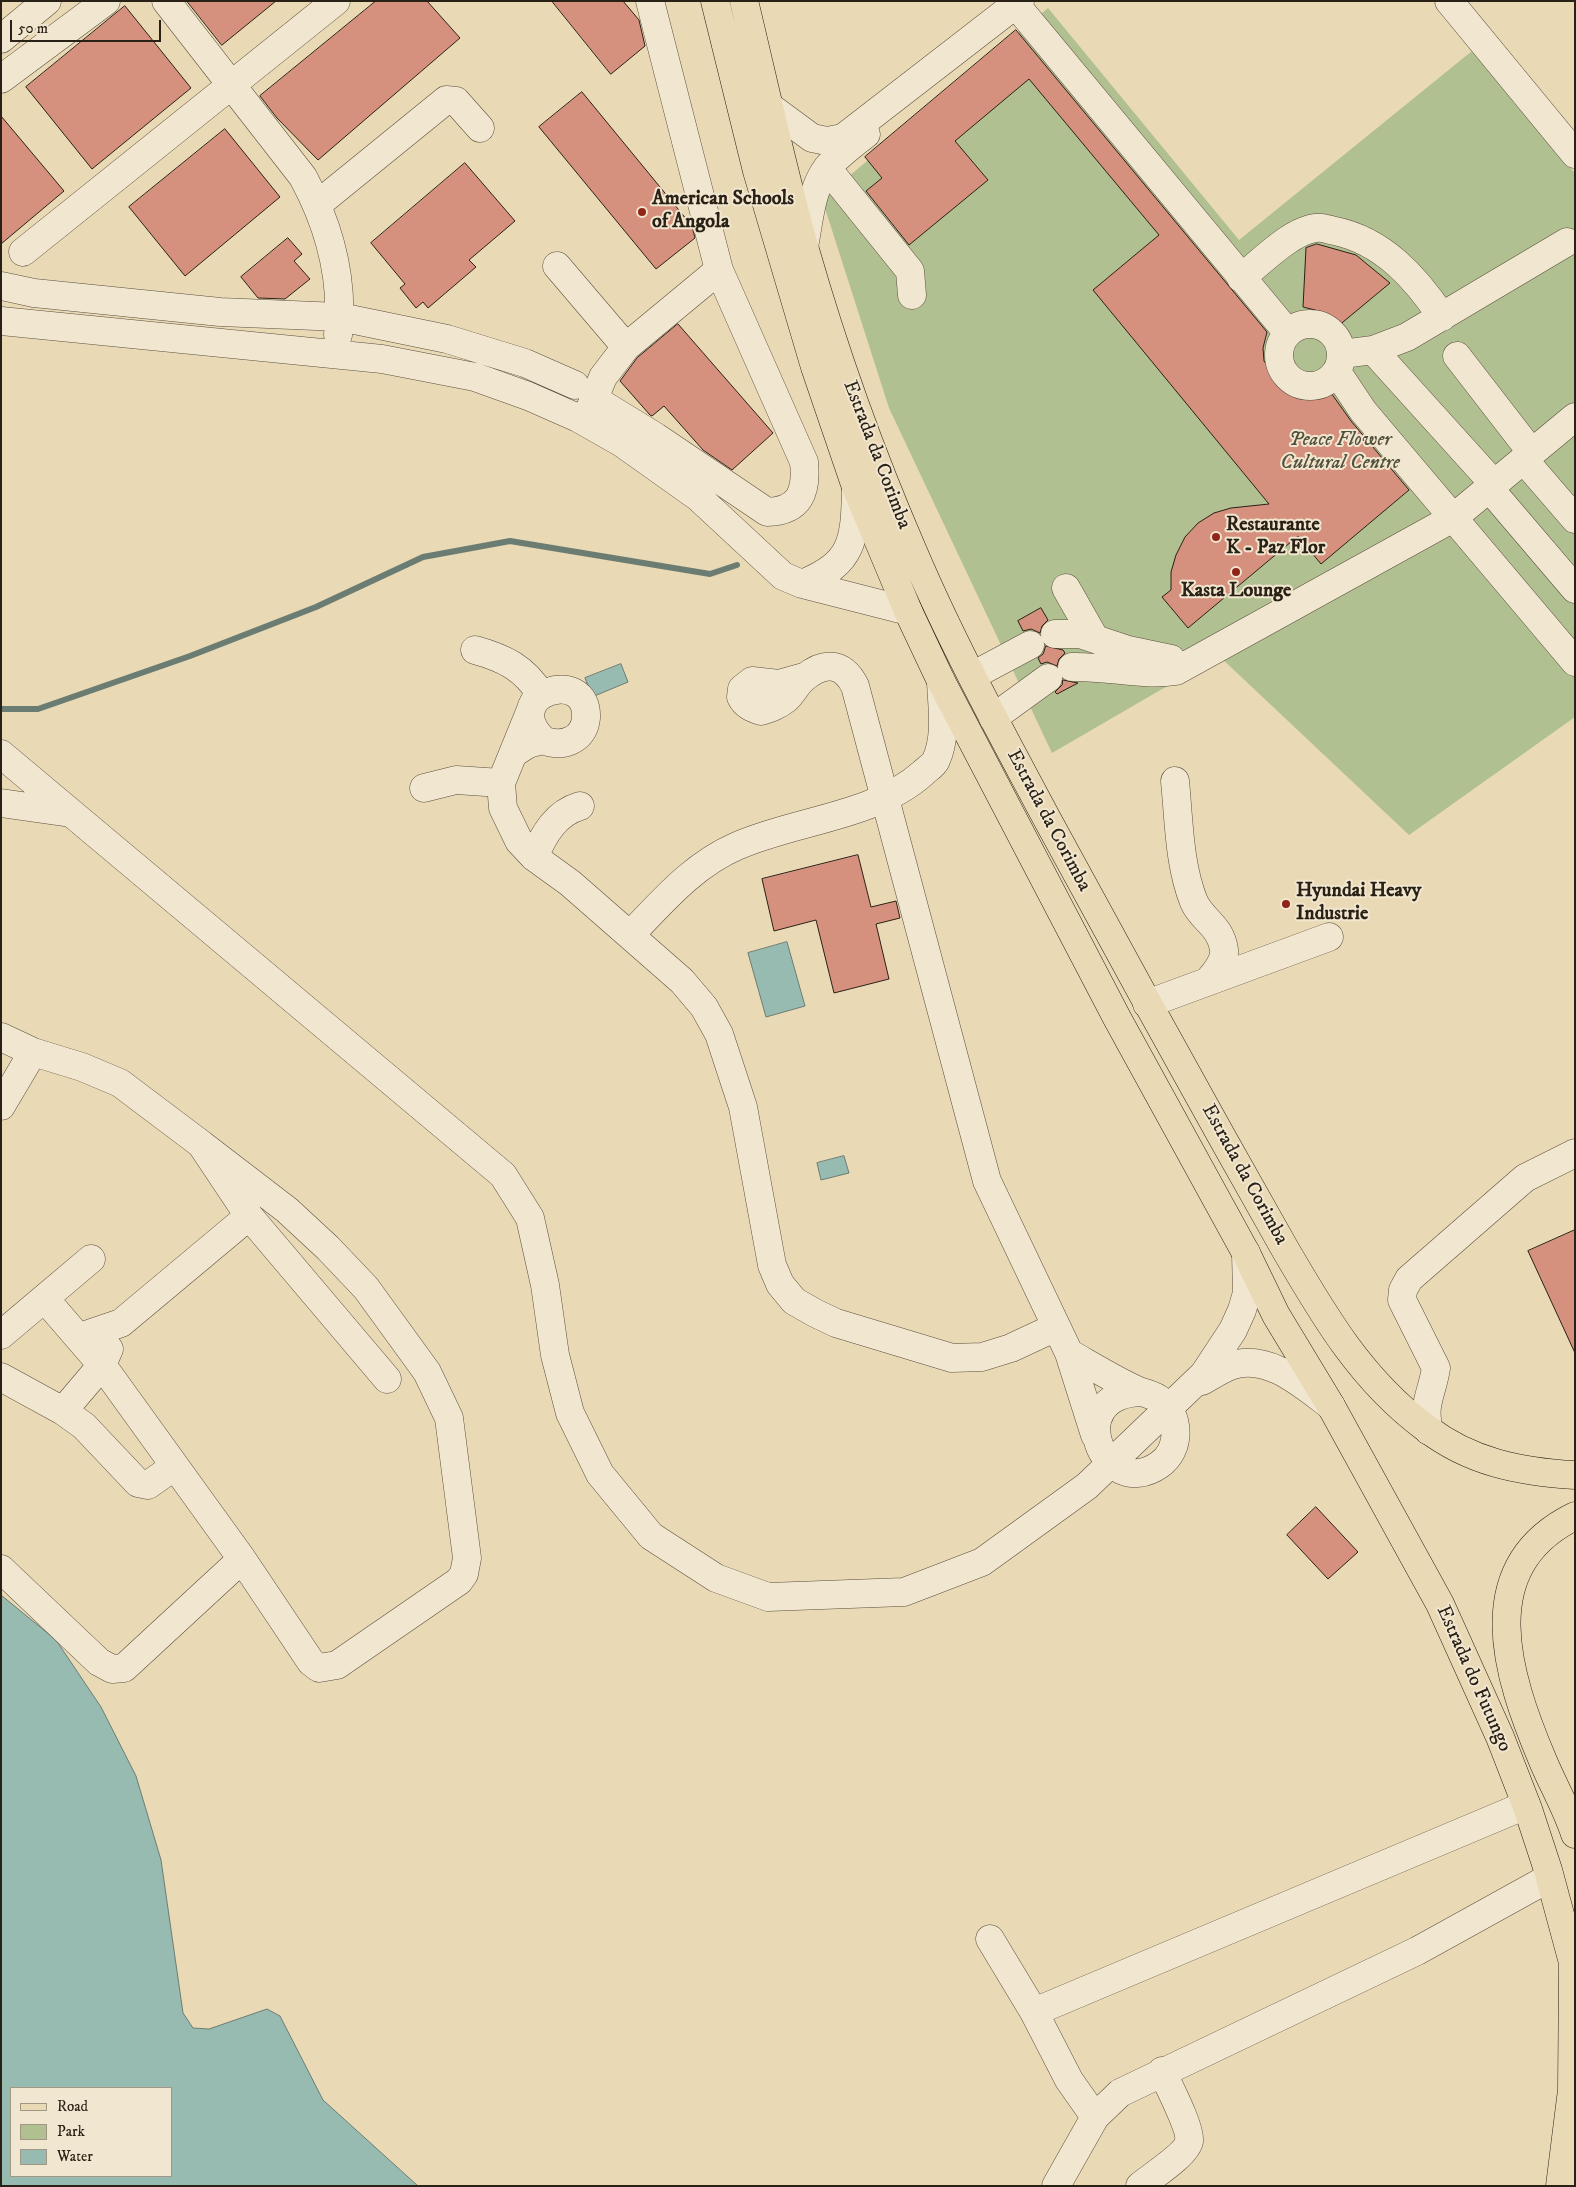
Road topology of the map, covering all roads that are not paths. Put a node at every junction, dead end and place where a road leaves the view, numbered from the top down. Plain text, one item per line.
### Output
1 (47, 1) edge
2 (106, 1) edge
3 (166, 1) edge
4 (336, 1) edge
5 (650, 1) edge
6 (715, 1) edge
7 (744, 1) edge
8 (1449, 1) edge
9 (1018, 3) edge
10 (1, 39) edge
11 (1, 79) edge
12 (230, 85) junction
13 (770, 106) junction
14 (882, 110) junction
15 (480, 128) dead end
16 (1575, 154) edge
17 (828, 168) junction
18 (318, 204) junction
19 (1567, 242) dead end
20 (804, 247) junction
21 (23, 252) dead end
22 (557, 266) dead end
23 (718, 270) junction
24 (1241, 278) junction
25 (1, 286) edge
26 (912, 295) dead end
27 (340, 317) junction
28 (1442, 317) junction
29 (1, 321) edge
30 (1288, 333) junction
31 (626, 347) junction
32 (1373, 350) junction
33 (336, 354) junction
34 (1457, 356) dead end
35 (1339, 363) junction
36 (579, 404) junction
37 (1575, 417) edge
38 (1528, 457) junction
39 (1492, 486) junction
40 (856, 488) junction
41 (1453, 518) junction
42 (1575, 520) edge
43 (802, 584) junction
44 (1066, 588) dead end
45 (1575, 589) edge
46 (908, 610) junction
47 (1055, 634) dead end
48 (1095, 639) junction
49 (1030, 645) dead end
50 (475, 650) dead end
51 (1189, 662) junction
52 (1575, 662) edge
53 (972, 676) junction
54 (804, 678) dead end
55 (941, 681) junction
56 (537, 698) junction
57 (993, 718) junction
58 (543, 740) junction
59 (514, 753) junction
60 (1, 754) edge
61 (1175, 781) dead end
62 (500, 783) junction
63 (424, 788) dead end
64 (884, 798) junction
65 (1, 803) edge
66 (580, 806) dead end
67 (71, 813) junction
68 (534, 857) junction
69 (630, 935) junction
70 (1329, 937) dead end
71 (1209, 980) junction
72 (1147, 1004) junction
73 (1, 1036) edge
74 (33, 1052) junction
75 (1, 1106) edge
76 (201, 1144) junction
77 (1575, 1153) edge
78 (249, 1216) junction
79 (1246, 1253) junction
80 (91, 1259) dead end
81 (45, 1299) junction
82 (121, 1322) junction
83 (1056, 1327) junction
84 (1, 1335) edge
85 (80, 1337) junction
86 (1069, 1353) junction
87 (102, 1365) junction
88 (1, 1377) edge
89 (387, 1379) dead end
90 (1189, 1387) junction
91 (1140, 1392) junction
92 (1331, 1406) junction
93 (1168, 1408) junction
94 (63, 1411) junction
95 (1429, 1431) junction
96 (1096, 1435) junction
97 (1112, 1465) junction
98 (175, 1466) junction
99 (1575, 1474) edge
100 (1575, 1516) edge
101 (242, 1559) junction
102 (1, 1569) edge
103 (1526, 1805) junction
104 (1573, 1824) edge
105 (1550, 1878) junction
106 (990, 1939) dead end
107 (1574, 1967) edge
108 (1034, 2012) junction
109 (1162, 2071) junction
110 (1095, 2117) junction
111 (1056, 2186) edge
112 (1140, 2186) edge
113 (1560, 2186) edge

1 - 10 street
2 - 11 street
3 - 12 street
4 - 12 street
5 - 23 street
6 - 40 main road, Estrada da Corimba
7 - 13 main road, Estrada da Corimba
8 - 16 street
9 - 14 street
9 - 24 street
12 - 18 street
12 - 21 street
13 - 14 street
13 - 20 main road, Estrada da Corimba
14 - 17 street
15 - 18 street
17 - 20 street
17 - 26 street
18 - 27 street
19 - 28 street
20 - 53 main road, Estrada da Corimba
22 - 31 street
23 - 31 street
23 - 36 street
24 - 28 street
24 - 30 street
25 - 27 street
27 - 33 street
27 - 36 street
28 - 32 street
29 - 33 street
30 - 35 street
30 - 35 street
31 - 36 street
32 - 35 street
32 - 39 street
33 - 36 street
34 - 38 street
35 - 41 street
36 - 43 street
37 - 38 street
38 - 39 street
38 - 42 street
39 - 41 street
39 - 45 street
40 - 43 street
40 - 46 main road, Estrada da Corimba
41 - 51 street
41 - 52 street
43 - 46 street
44 - 48 street
46 - 55 main road, Estrada da Corimba
47 - 48 street
48 - 51 street
49 - 53 street
50 - 56 street
51 - 57 street
53 - 57 main road, Estrada da Corimba
54 - 64 street
55 - 64 street
55 - 79 main road, Estrada da Corimba
56 - 58 street
56 - 58 street
56 - 59 street
57 - 72 main road, Estrada da Corimba
58 - 59 street
59 - 62 street
60 - 67 street
61 - 71 street
62 - 63 street
62 - 68 street
64 - 69 street
64 - 83 street
65 - 67 street
66 - 68 street
67 - 97 street
68 - 69 street
69 - 83 street
70 - 71 street
71 - 72 street
72 - 95 main road, Estrada da Corimba
73 - 74 street
74 - 75 street
74 - 76 street
76 - 78 street
76 - 101 street
77 - 95 street
78 - 82 street
78 - 89 street
79 - 90 street
79 - 92 main road, Estrada da Corimba
80 - 81 street
81 - 84 street
81 - 85 street
82 - 85 street
82 - 87 street
83 - 86 street
85 - 87 street
86 - 91 street
86 - 96 street
87 - 94 street
87 - 98 street
88 - 94 street
90 - 92 street
90 - 93 street
91 - 93 street
91 - 96 street
92 - 103 main road, Estrada do Futungo
93 - 97 street
94 - 98 street
95 - 99 main road, Estrada da Corimba
96 - 97 street
98 - 101 street
100 - 104 main road, Estrada do Futungo
101 - 102 street
103 - 105 main road, Estrada do Futungo
103 - 108 street
105 - 107 main road, Estrada do Futungo
105 - 109 street
106 - 108 street
107 - 113 main road, Estrada do Futungo
108 - 110 street
109 - 110 street
109 - 112 street
110 - 111 street

